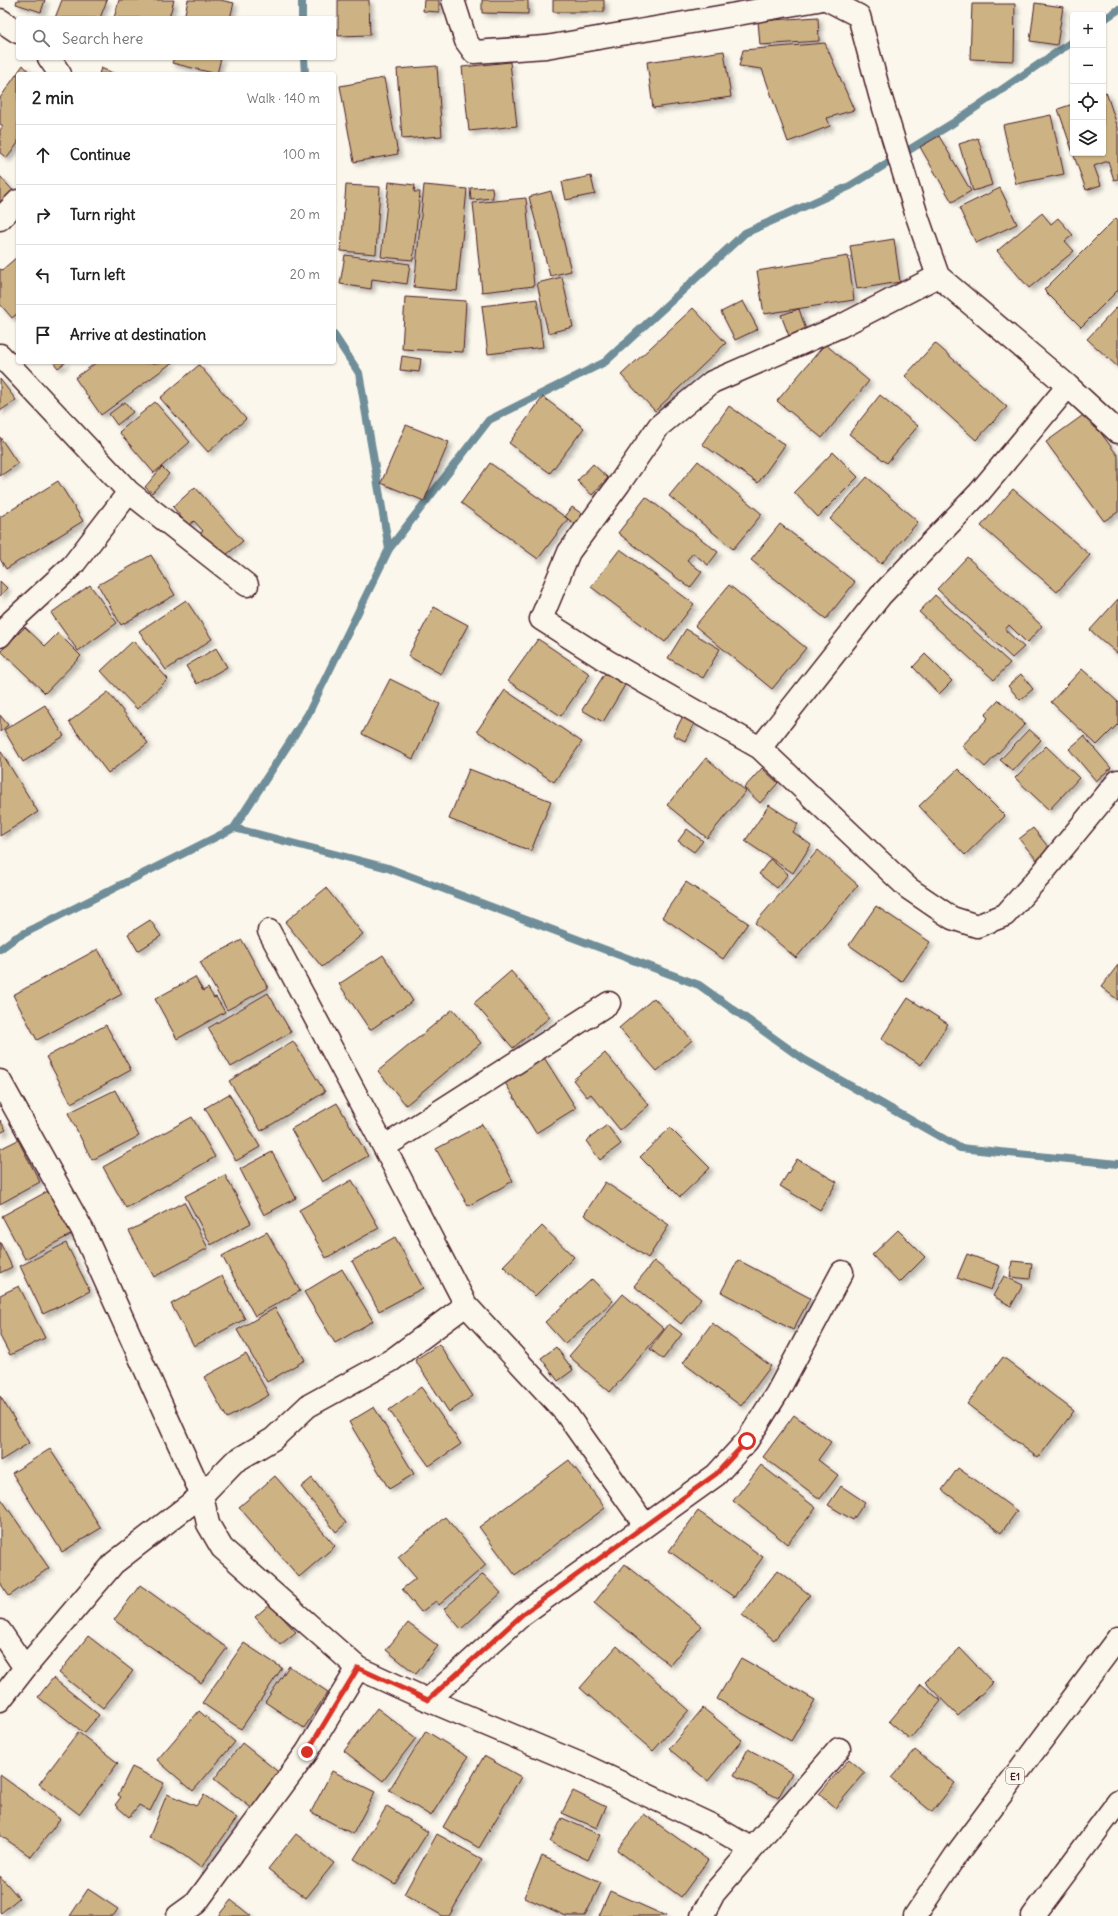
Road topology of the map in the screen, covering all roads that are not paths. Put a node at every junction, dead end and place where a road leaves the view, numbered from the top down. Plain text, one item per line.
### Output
1 (453, 0) edge
2 (818, 0) edge
3 (828, 0) edge
4 (0, 20) edge
5 (16, 31) edge
6 (50, 60) edge
7 (59, 72) edge
8 (16, 203) edge
9 (0, 219) edge
10 (938, 276) junction
11 (0, 355) edge
12 (1068, 386) junction
13 (1118, 432) edge
14 (129, 492) junction
15 (247, 586) dead end
16 (0, 636) edge
17 (760, 748) junction
18 (1118, 781) edge
19 (269, 931) dead end
20 (609, 1003) dead end
21 (0, 1081) edge
22 (384, 1147) junction
23 (842, 1272) dead end
24 (466, 1305) junction
25 (202, 1495) junction
26 (645, 1525) junction
27 (0, 1630) edge
28 (1118, 1638) edge
29 (25, 1668) junction
30 (358, 1668) junction
31 (0, 1700) edge
32 (428, 1700) junction
33 (839, 1749) dead end
34 (1118, 1802) edge
35 (752, 1849) junction
36 (178, 1916) edge
37 (702, 1916) edge
38 (915, 1916) edge
39 (1034, 1916) edge

1 - 2 main road
3 - 10 main road
4 - 5 main road
6 - 7 main road
8 - 9 main road
10 - 12 main road
10 - 17 main road
11 - 14 main road
12 - 13 main road
12 - 17 main road
14 - 15 main road
14 - 16 main road
17 - 18 main road
19 - 22 main road
20 - 22 main road
21 - 25 main road
22 - 24 main road
23 - 26 main road
24 - 25 main road
24 - 26 main road
25 - 29 main road
25 - 30 main road
26 - 32 main road
27 - 29 main road
28 - 38 main road, E1
29 - 31 main road
30 - 32 main road
30 - 36 main road
32 - 35 main road
33 - 35 main road
34 - 39 main road
35 - 37 main road

